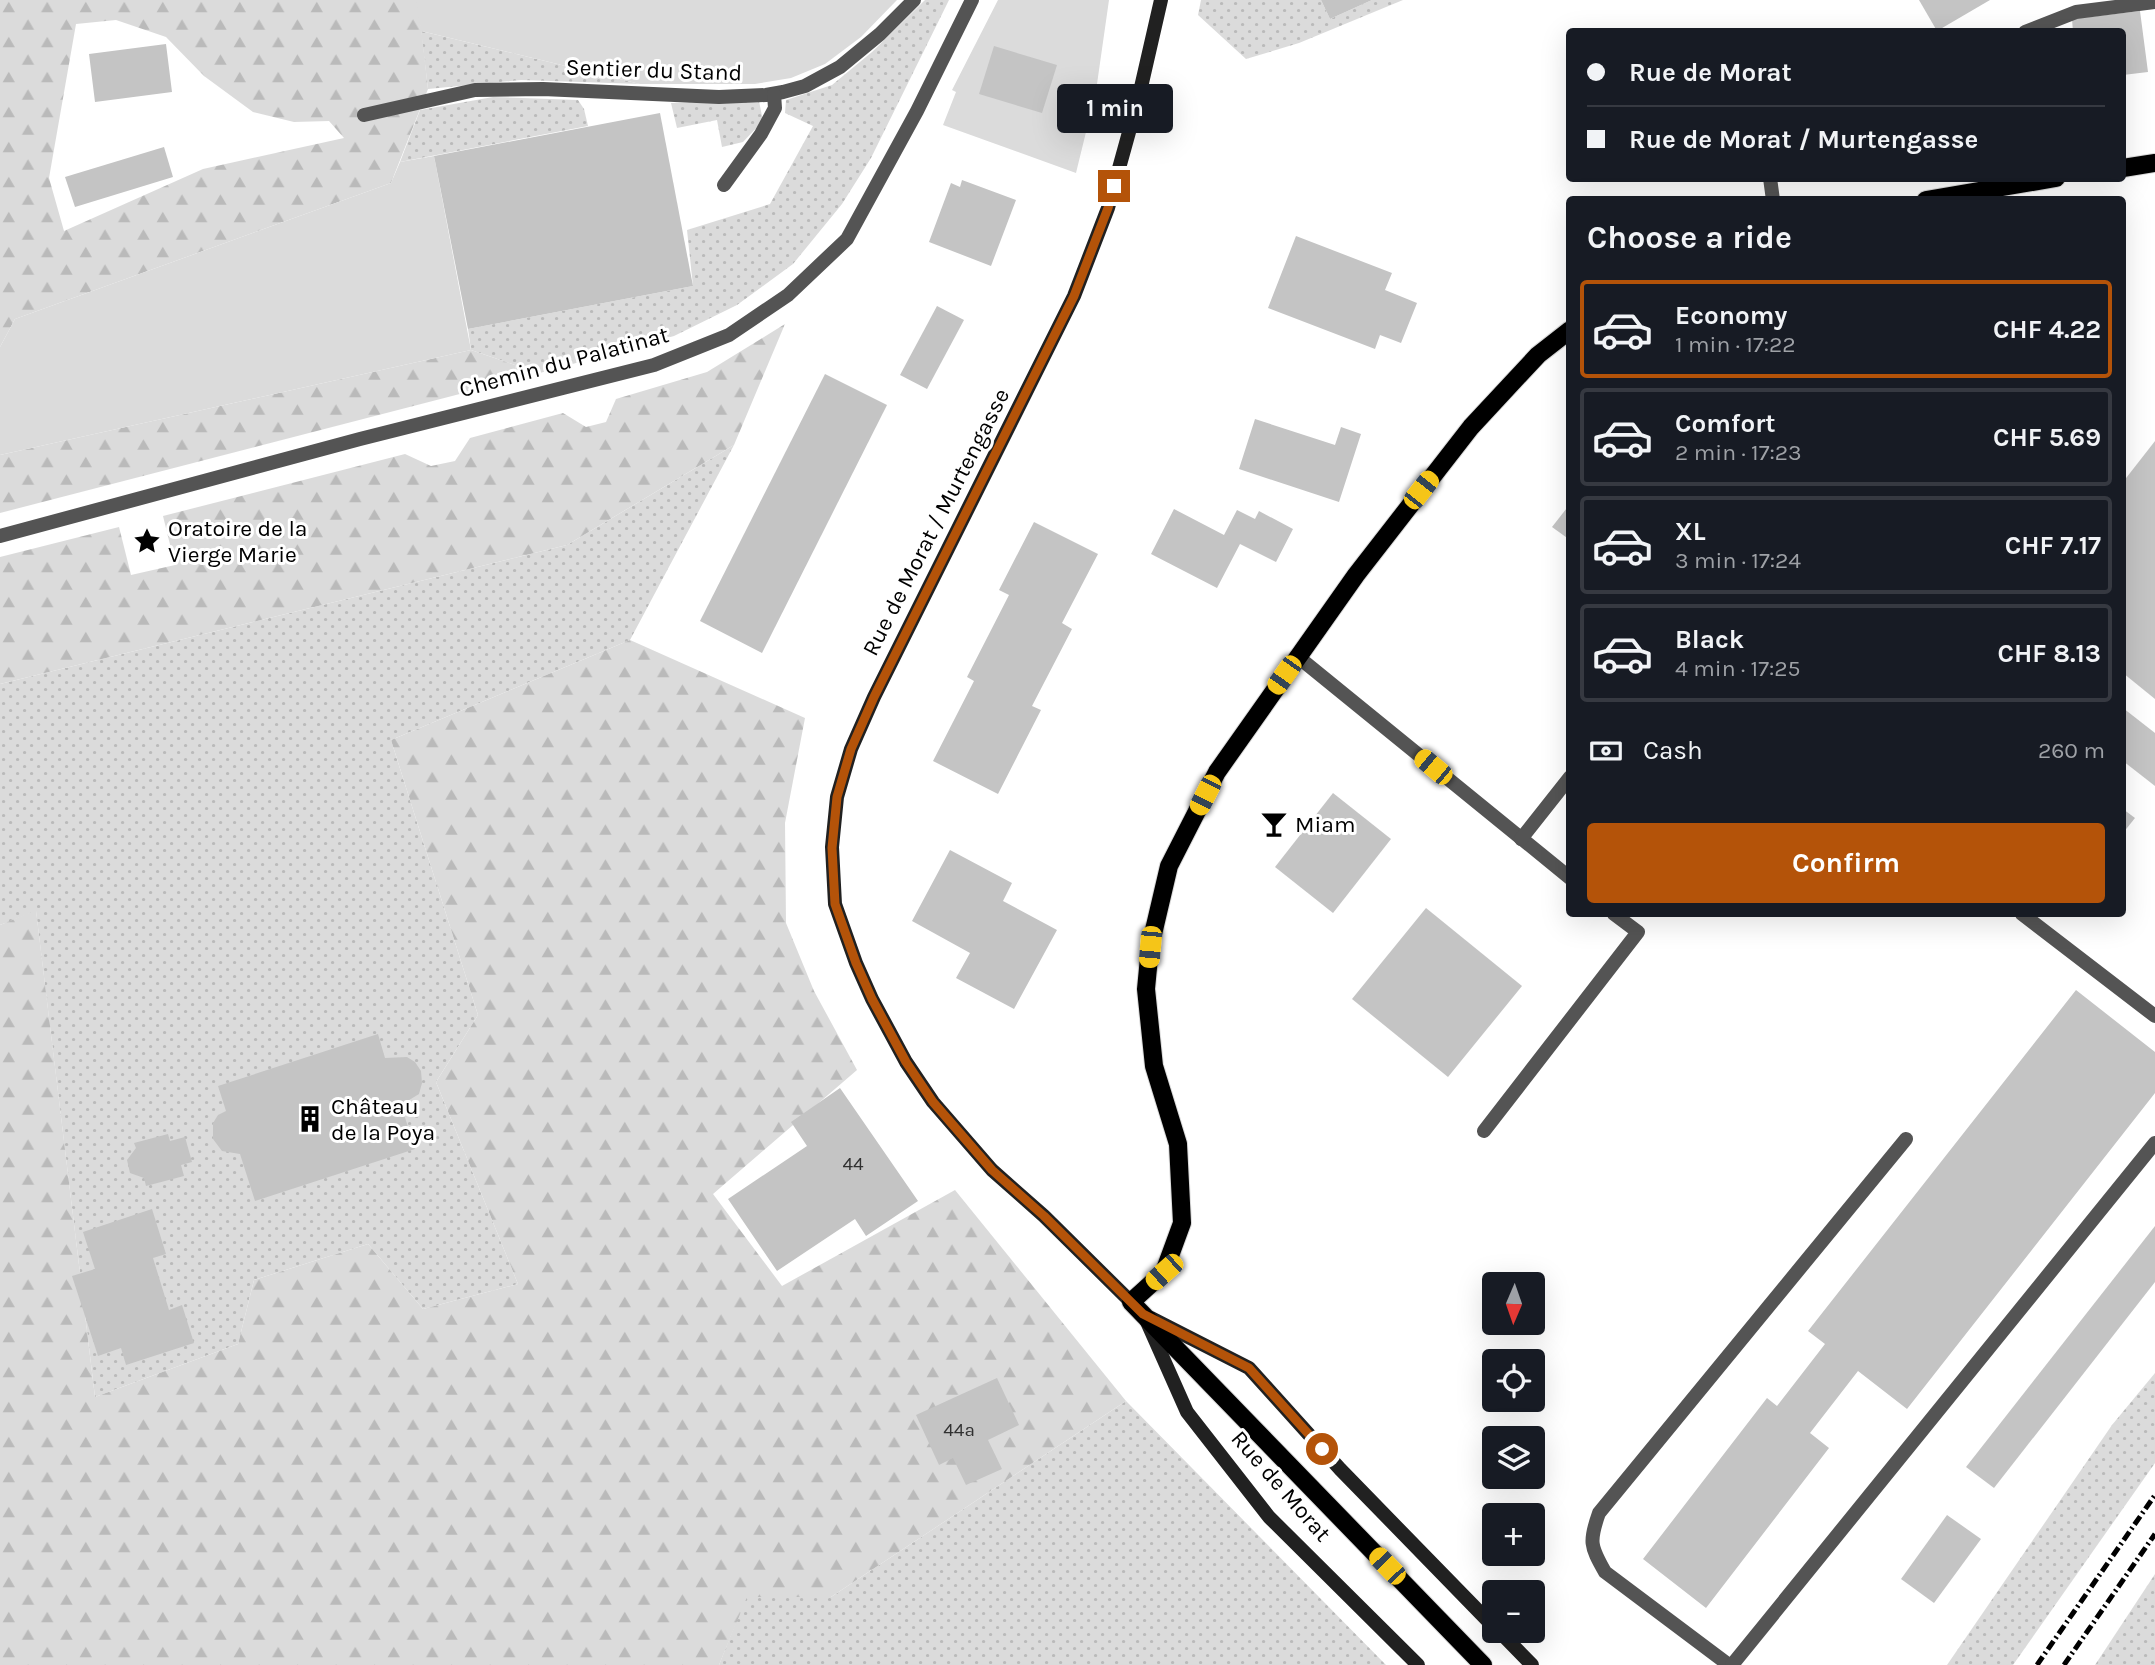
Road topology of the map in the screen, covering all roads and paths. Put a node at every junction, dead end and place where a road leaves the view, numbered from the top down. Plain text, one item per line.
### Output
1 (914, 0) edge
2 (972, 0) edge
3 (1161, 0) edge
4 (2155, 2) edge
5 (2035, 28) edge
6 (774, 93) junction
7 (365, 115) dead end
8 (2155, 163) edge
9 (2126, 168) edge
10 (2032, 182) edge
11 (724, 185) dead end
12 (1950, 196) edge
13 (1566, 333) edge
14 (0, 536) edge
15 (1297, 656) junction
16 (1566, 782) edge
17 (1521, 839) junction
18 (1566, 875) edge
19 (1618, 917) edge
20 (2026, 917) edge
21 (2155, 1016) edge
22 (906, 1062) joint
23 (1484, 1131) dead end
24 (1906, 1139) dead end
25 (2155, 1143) edge
26 (1137, 1308) junction
27 (1482, 1615) edge
28 (1511, 1643) edge
29 (1418, 1665) edge
30 (1483, 1665) edge
31 (1532, 1665) edge
32 (1730, 1665) edge

1 - 6 street, Sentier du Stand
2 - 14 street, Chemin du Palatinat
3 - 22 main road, Rue de Morat / Murtengasse
4 - 5 street
6 - 7 street, Sentier du Stand
6 - 11 street
8 - 9 main road
10 - 12 main road
13 - 15 main road
15 - 17 street
15 - 26 main road
16 - 17 street
17 - 18 street
19 - 23 street
20 - 21 street
22 - 26 main road, Rue de Morat
24 - 32 street
25 - 32 street
26 - 27 main road, Rue de Morat
26 - 29 main road, Rue de Morat
26 - 30 main road
28 - 31 main road

